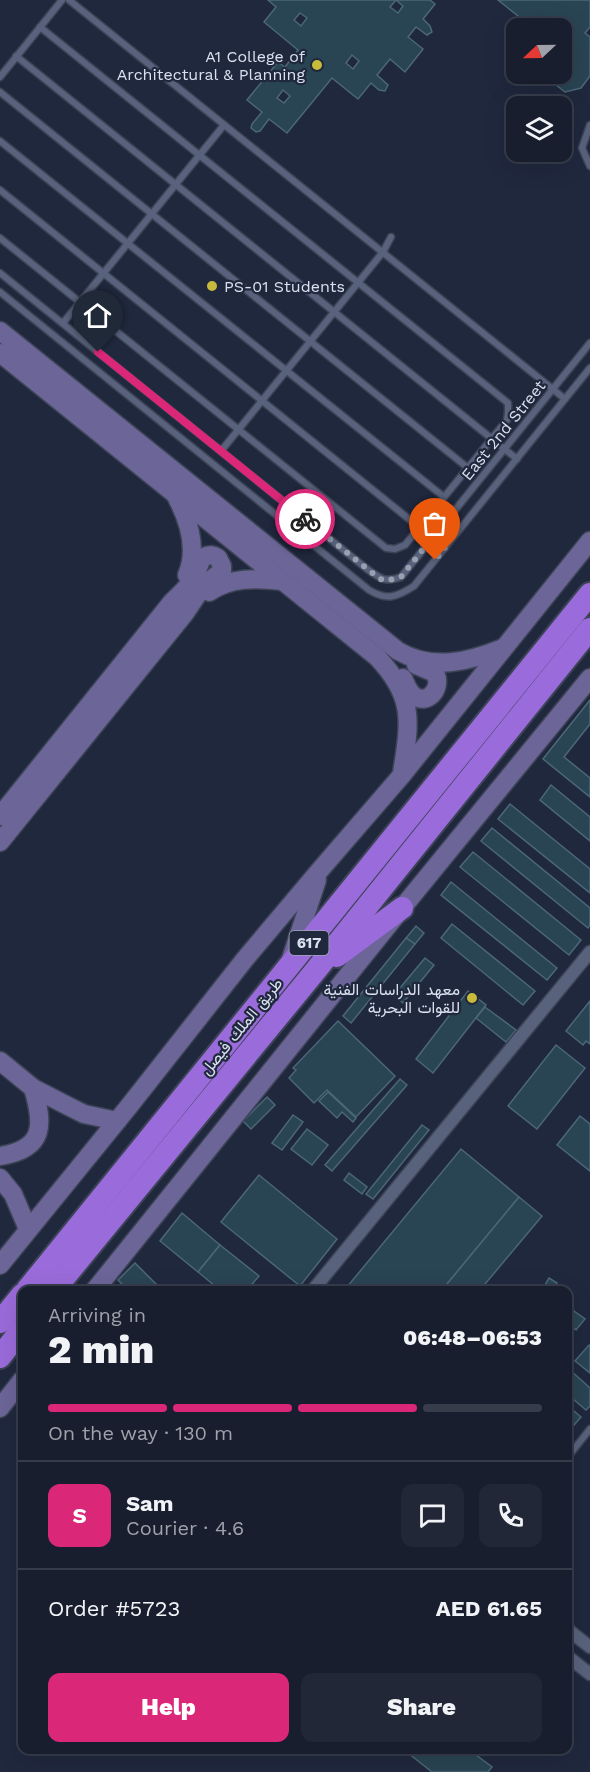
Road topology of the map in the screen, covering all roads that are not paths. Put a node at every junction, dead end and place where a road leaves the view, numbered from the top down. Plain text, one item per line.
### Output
1 (62, 0) edge
2 (69, 0) edge
3 (40, 27) junction
4 (16, 57) junction
5 (0, 76) edge
6 (0, 92) edge
7 (224, 125) junction
8 (590, 125) edge
9 (0, 141) edge
10 (199, 155) junction
11 (590, 166) edge
12 (175, 184) junction
13 (0, 190) edge
14 (152, 213) junction
15 (391, 237) dead end
16 (0, 238) edge
17 (128, 243) junction
18 (383, 252) junction
19 (0, 273) edge
20 (103, 273) junction
21 (358, 283) junction
22 (0, 292) edge
23 (80, 302) junction
24 (334, 312) junction
25 (63, 323) junction
26 (0, 331) edge
27 (311, 341) junction
28 (590, 343) edge
29 (0, 353) edge
30 (590, 368) edge
31 (286, 371) junction
32 (553, 389) junction
33 (565, 399) junction
34 (262, 401) junction
35 (239, 430) junction
36 (492, 439) junction
37 (505, 449) junction
38 (221, 451) junction
39 (517, 459) junction
40 (468, 468) junction
41 (174, 494) junction
42 (444, 497) junction
43 (420, 527) junction
44 (432, 538) junction
45 (590, 541) edge
46 (445, 548) junction
47 (282, 581) junction
48 (590, 594) edge
49 (178, 608) junction
50 (590, 628) edge
51 (505, 647) junction
52 (382, 650) junction
53 (590, 678) edge
54 (402, 775) junction
55 (0, 816) edge
56 (0, 842) edge
57 (320, 870) junction
58 (402, 908) junction
59 (590, 952) edge
60 (288, 969) junction
61 (316, 970) junction
62 (0, 1061) edge
63 (33, 1088) junction
64 (117, 1121) junction
65 (0, 1156) edge
66 (0, 1178) edge
67 (28, 1229) junction
68 (0, 1265) edge
69 (30, 1286) edge
70 (57, 1286) edge
71 (98, 1286) edge
72 (316, 1286) edge
73 (18, 1300) edge
74 (0, 1322) edge
75 (18, 1334) edge
76 (0, 1357) edge
77 (18, 1385) edge
78 (0, 1408) edge
79 (590, 1429) edge
80 (572, 1452) edge
81 (572, 1633) edge
82 (590, 1648) edge
83 (572, 1658) edge
84 (572, 1660) edge
85 (590, 1674) edge

1 - 3 lane
2 - 7 lane
3 - 4 lane
3 - 10 lane
4 - 5 lane
4 - 12 lane
6 - 14 lane
7 - 10 lane
7 - 18 lane
8 - 11 lane
9 - 17 lane
10 - 12 lane
10 - 21 lane
12 - 14 lane
12 - 24 lane
13 - 20 lane
14 - 17 lane
14 - 27 lane
15 - 18 lane
16 - 23 lane
17 - 20 lane
17 - 31 lane
18 - 21 lane
18 - 32 lane
19 - 25 lane
20 - 23 lane
20 - 34 lane
21 - 24 lane
21 - 36 lane
22 - 46 lane, East 2nd Street
23 - 25 lane
23 - 35 lane
24 - 27 lane
24 - 36 lane
25 - 38 lane
26 - 52 main road
27 - 31 lane
27 - 40 lane
28 - 32 lane, East 2nd Street
29 - 41 main road
30 - 33 lane, East 2nd Street
31 - 34 lane
31 - 42 lane
32 - 33 lane
32 - 37 lane, East 2nd Street
33 - 39 lane, East 2nd Street
34 - 35 lane
34 - 43 lane
35 - 38 lane
35 - 43 lane
36 - 37 lane
36 - 40 lane
37 - 39 lane
37 - 44 lane, East 2nd Street
38 - 44 lane, East 2nd Street
39 - 46 lane, East 2nd Street
40 - 42 lane
41 - 47 main road
41 - 49 main road
42 - 43 lane
43 - 44 lane
44 - 46 lane
45 - 51 main road
47 - 49 main road
47 - 52 main road
48 - 60 highway, طريق الملك فيصل / 617
49 - 55 main road
49 - 56 main road
50 - 61 highway, طريق الملك فيصل / 617
51 - 52 main road
51 - 54 main road
52 - 54 main road
53 - 58 main road
54 - 57 main road
57 - 60 main road
57 - 64 main road
58 - 61 highway
58 - 71 main road
59 - 72 street
60 - 69 highway, طريق الملك فيصل / 617
61 - 70 highway, طريق الملك فيصل / 617
62 - 63 main road
63 - 64 main road
63 - 65 main road
64 - 67 main road
66 - 67 main road
67 - 68 main road
73 - 74 highway
75 - 76 highway
77 - 78 main road
79 - 80 lane
81 - 82 street
82 - 83 street
84 - 85 street

